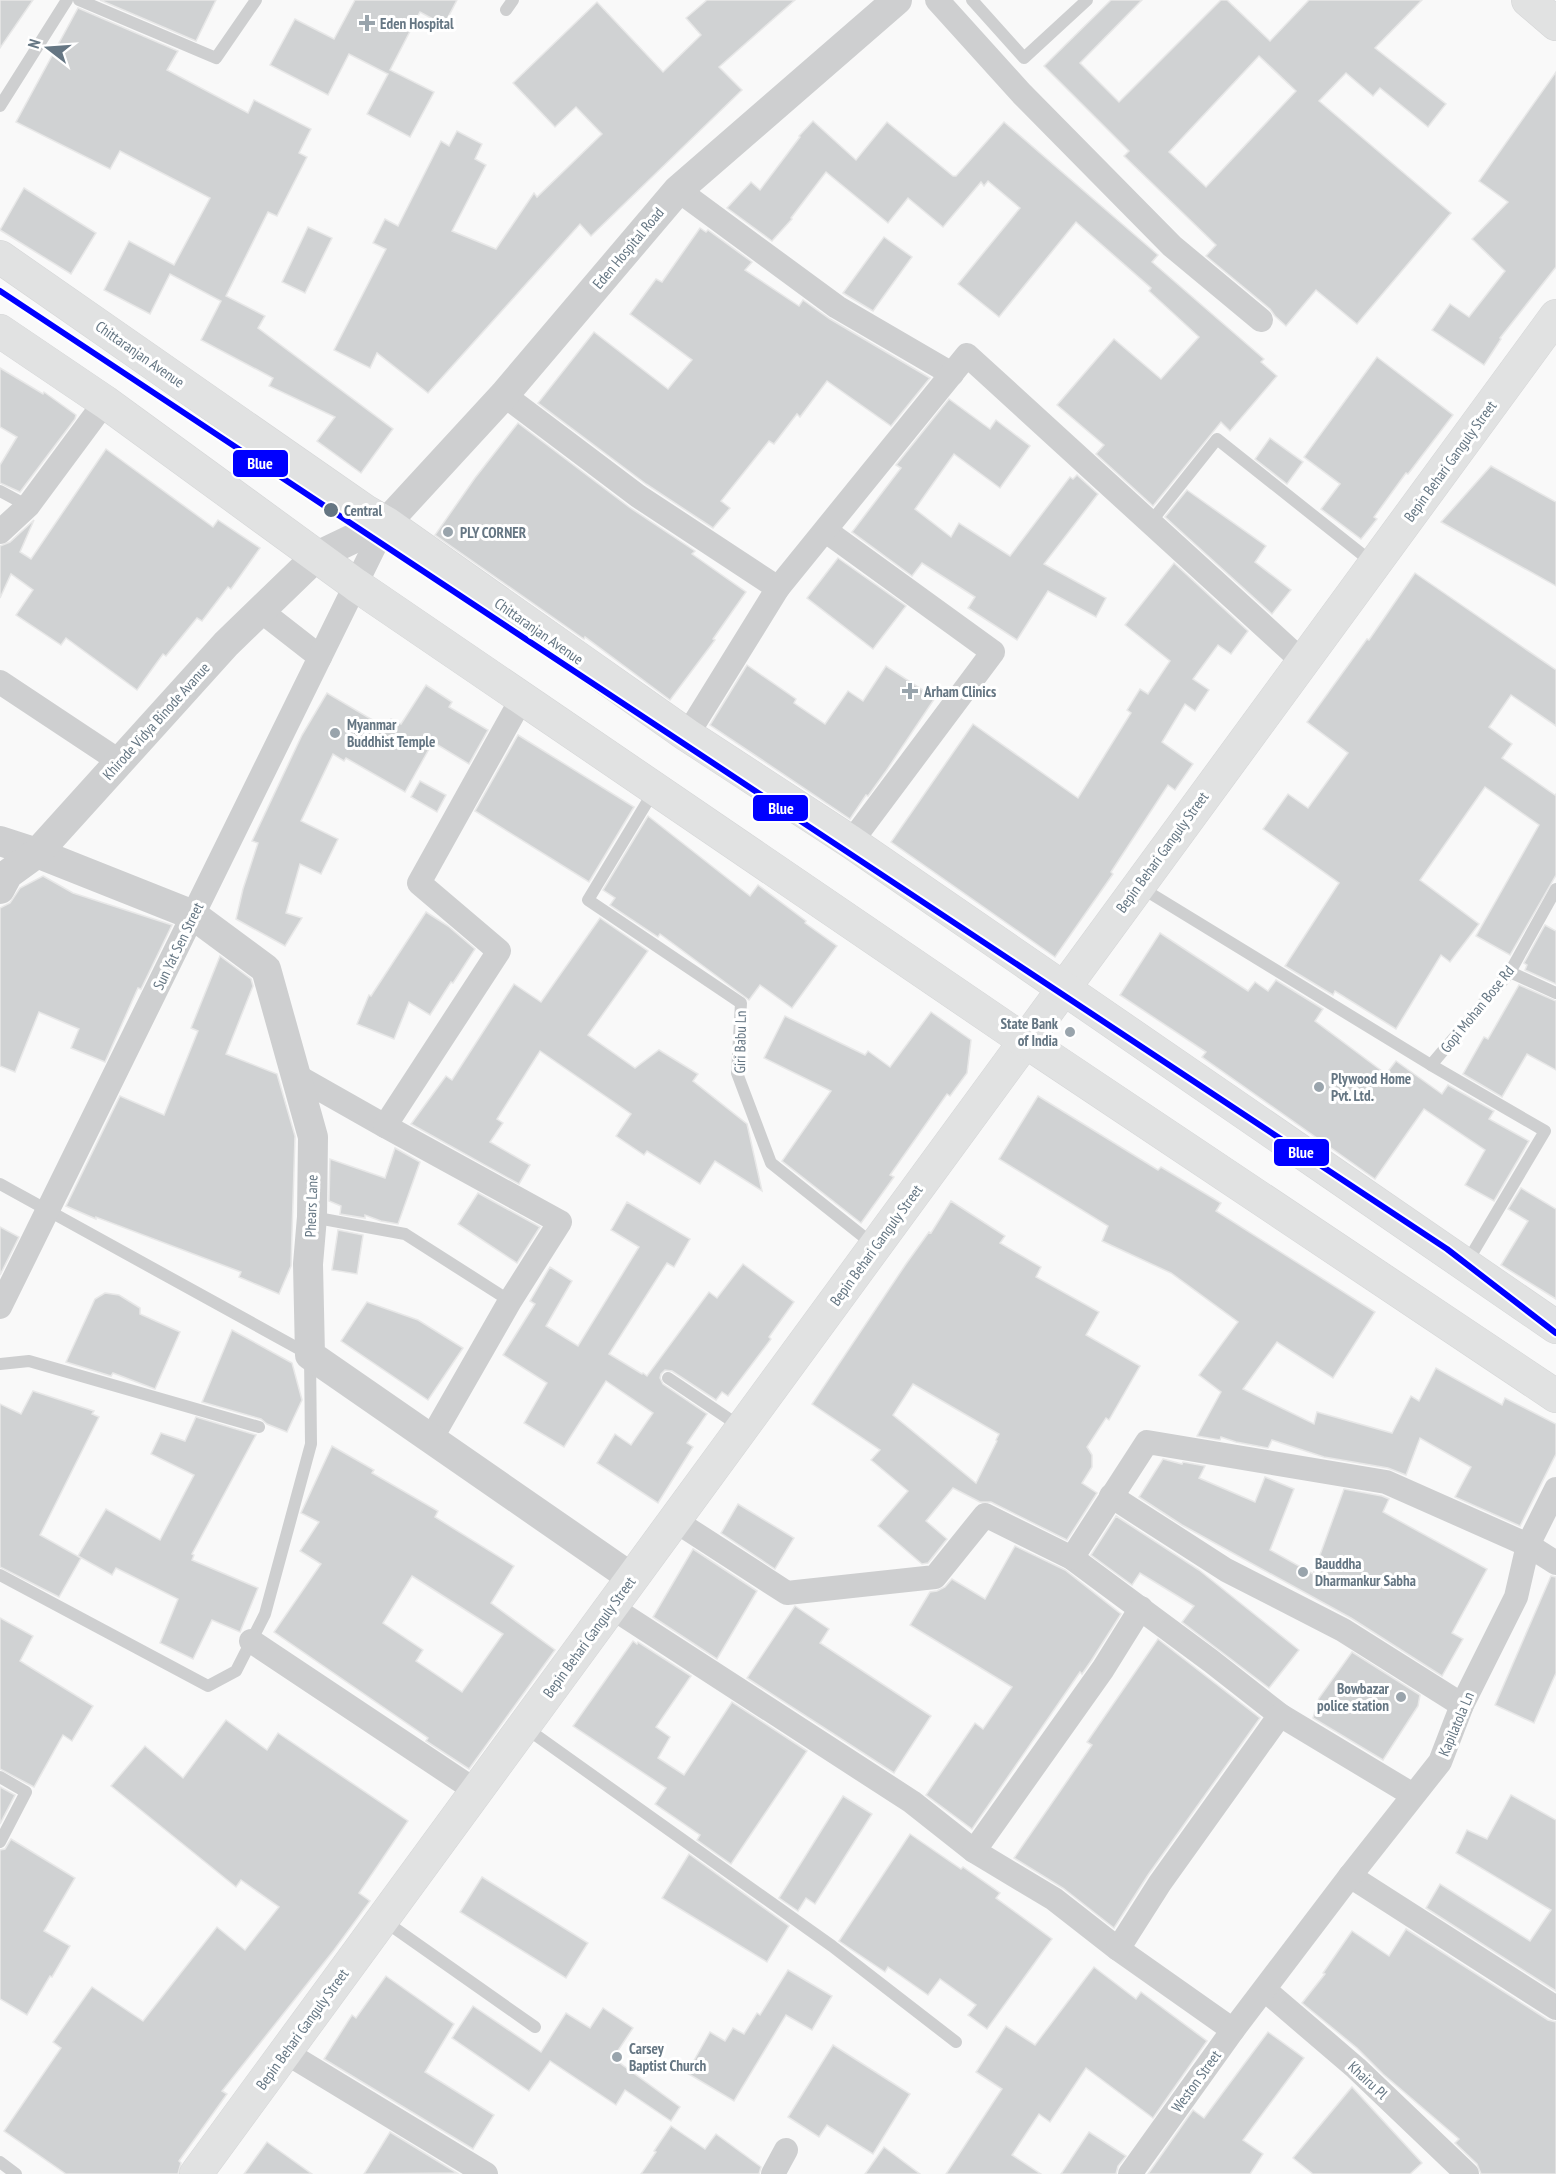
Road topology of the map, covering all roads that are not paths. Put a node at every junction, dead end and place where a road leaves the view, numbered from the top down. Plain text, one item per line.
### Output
1 (67, 0) edge
2 (79, 0) edge
3 (256, 0) edge
4 (897, 0) edge
5 (938, 0) edge
6 (972, 0) edge
7 (1088, 0) edge
8 (1528, 0) edge
9 (1556, 24) edge
10 (0, 106) edge
11 (678, 190) junction
12 (0, 257) edge
13 (1261, 320) dead end
14 (1550, 329) edge
15 (0, 331) edge
16 (952, 374) junction
17 (504, 395) junction
18 (105, 402) junction
19 (0, 492) edge
20 (28, 506) junction
21 (386, 523) junction
22 (1150, 523) junction
23 (826, 531) junction
24 (0, 532) edge
25 (317, 556) junction
26 (1374, 564) junction
27 (356, 585) junction
28 (778, 588) junction
29 (261, 610) junction
30 (320, 657) junction
31 (1302, 661) junction
32 (0, 682) edge
33 (522, 698) junction
34 (687, 735) junction
35 (119, 761) junction
36 (655, 788) junction
37 (0, 841) edge
38 (850, 842) junction
39 (37, 853) junction
40 (1138, 886) junction
41 (0, 889) edge
42 (1556, 889) edge
43 (193, 915) junction
44 (1510, 972) junction
45 (1063, 988) junction
46 (1556, 993) edge
47 (1025, 1041) junction
48 (1431, 1065) junction
49 (296, 1075) junction
50 (385, 1126) junction
51 (0, 1184) edge
52 (48, 1210) junction
53 (312, 1217) junction
54 (875, 1246) junction
55 (1466, 1265) junction
56 (510, 1301) junction
57 (0, 1307) edge
58 (1556, 1327) edge
59 (310, 1355) junction
60 (0, 1364) edge
61 (668, 1378) dead end
62 (1556, 1396) edge
63 (259, 1427) dead end
64 (742, 1427) junction
65 (431, 1439) junction
66 (1556, 1489) edge
67 (1111, 1496) junction
68 (674, 1520) junction
69 (1528, 1545) junction
70 (1072, 1558) junction
71 (1556, 1563) edge
72 (0, 1575) edge
73 (632, 1578) junction
74 (611, 1607) junction
75 (1141, 1608) junction
76 (251, 1641) junction
77 (1462, 1705) junction
78 (1280, 1715) junction
79 (523, 1726) junction
80 (0, 1778) edge
81 (476, 1791) junction
82 (1413, 1796) junction
83 (0, 1842) edge
84 (974, 1851) junction
85 (1350, 1876) junction
86 (382, 1919) junction
87 (1118, 1949) junction
88 (1265, 1990) junction
89 (1556, 2008) edge
90 (535, 2027) dead end
91 (1233, 2030) junction
92 (956, 2042) dead end
93 (285, 2052) junction
94 (786, 2150) dead end
95 (0, 2163) edge
96 (16, 2174) edge
97 (196, 2174) edge
98 (486, 2174) edge
99 (773, 2174) edge
100 (1130, 2174) edge
101 (1467, 2174) edge

1 - 10 lane
2 - 3 lane
4 - 11 street, Eden Hospital Road
5 - 13 street
6 - 7 lane
8 - 9 main road
11 - 16 street
11 - 17 street, Eden Hospital Road
12 - 21 main road, Chittaranjan Avenue
14 - 26 main road, Bepin Behari Ganguly Street
15 - 18 main road
16 - 22 street
16 - 23 street
17 - 21 street, Eden Hospital Road
17 - 28 street
18 - 20 street
18 - 25 main road
19 - 20 lane
20 - 24 street
21 - 25 street, Khirode Vidya Binode Avanue
21 - 27 street, Sun Yat Sen Street
21 - 34 main road, Chittaranjan Avenue
22 - 26 lane
22 - 31 street
23 - 28 street
23 - 38 street
25 - 27 main road
25 - 29 street, Khirode Vidya Binode Avanue
26 - 31 main road, Bepin Behari Ganguly Street
27 - 30 street, Sun Yat Sen Street
27 - 33 main road
28 - 34 street
29 - 30 street
29 - 35 street, Khirode Vidya Binode Avanue
30 - 43 street, Sun Yat Sen Street
31 - 40 main road, Bepin Behari Ganguly Street
32 - 35 street
33 - 36 main road
33 - 50 street
34 - 38 main road, Chittaranjan Avenue
35 - 39 street, Khirode Vidya Binode Avanue
36 - 47 main road
36 - 54 lane, Giri Babu Ln
37 - 39 street, Phears Lane
38 - 45 main road, Chittaranjan Avenue
39 - 41 street, Khirode Vidya Binode Avanue
39 - 43 street, Phears Lane
40 - 45 main road, Bepin Behari Ganguly Street
40 - 48 lane
42 - 44 lane, Gopi Mohan Bose Rd
43 - 49 street, Phears Lane
43 - 52 street, Sun Yat Sen Street
44 - 46 lane
44 - 48 lane, Gopi Mohan Bose Rd
45 - 47 main road, Bepin Behari Ganguly Street
45 - 55 main road, Chittaranjan Avenue
47 - 54 main road, Bepin Behari Ganguly Street
47 - 62 main road
48 - 55 lane
49 - 50 street
49 - 53 street, Phears Lane
50 - 56 street
51 - 52 lane
52 - 57 street, Sun Yat Sen Street
52 - 59 lane
53 - 56 lane
53 - 59 street, Phears Lane
54 - 64 main road, Bepin Behari Ganguly Street
55 - 58 main road, Chittaranjan Avenue
56 - 65 street
59 - 65 street
59 - 76 lane
60 - 63 lane
61 - 64 lane
64 - 68 main road, Bepin Behari Ganguly Street
65 - 73 street
66 - 69 street, Kapilatola Ln
67 - 69 street
67 - 70 street
67 - 77 street
68 - 70 street
68 - 73 main road, Bepin Behari Ganguly Street
69 - 71 street
69 - 77 street, Kapilatola Ln
70 - 75 street
72 - 76 lane
73 - 74 main road, Bepin Behari Ganguly Street
74 - 79 main road, Bepin Behari Ganguly Street
74 - 84 street
75 - 78 street
75 - 84 street
76 - 81 street
77 - 82 street, Kapilatola Ln
78 - 82 street
78 - 87 street
79 - 81 main road, Bepin Behari Ganguly Street
79 - 92 lane
80 - 83 lane
81 - 86 main road, Bepin Behari Ganguly Street
82 - 85 street, Kapilatola Ln
84 - 87 street
85 - 88 street, Kapilatola Ln
85 - 89 street
86 - 90 lane
86 - 93 main road, Bepin Behari Ganguly Street
87 - 91 street
88 - 91 street, Weston Street
88 - 101 street, Khairu Pl
91 - 100 street, Weston Street
93 - 97 main road, Bepin Behari Ganguly Street
93 - 98 street
94 - 99 street
95 - 96 lane

